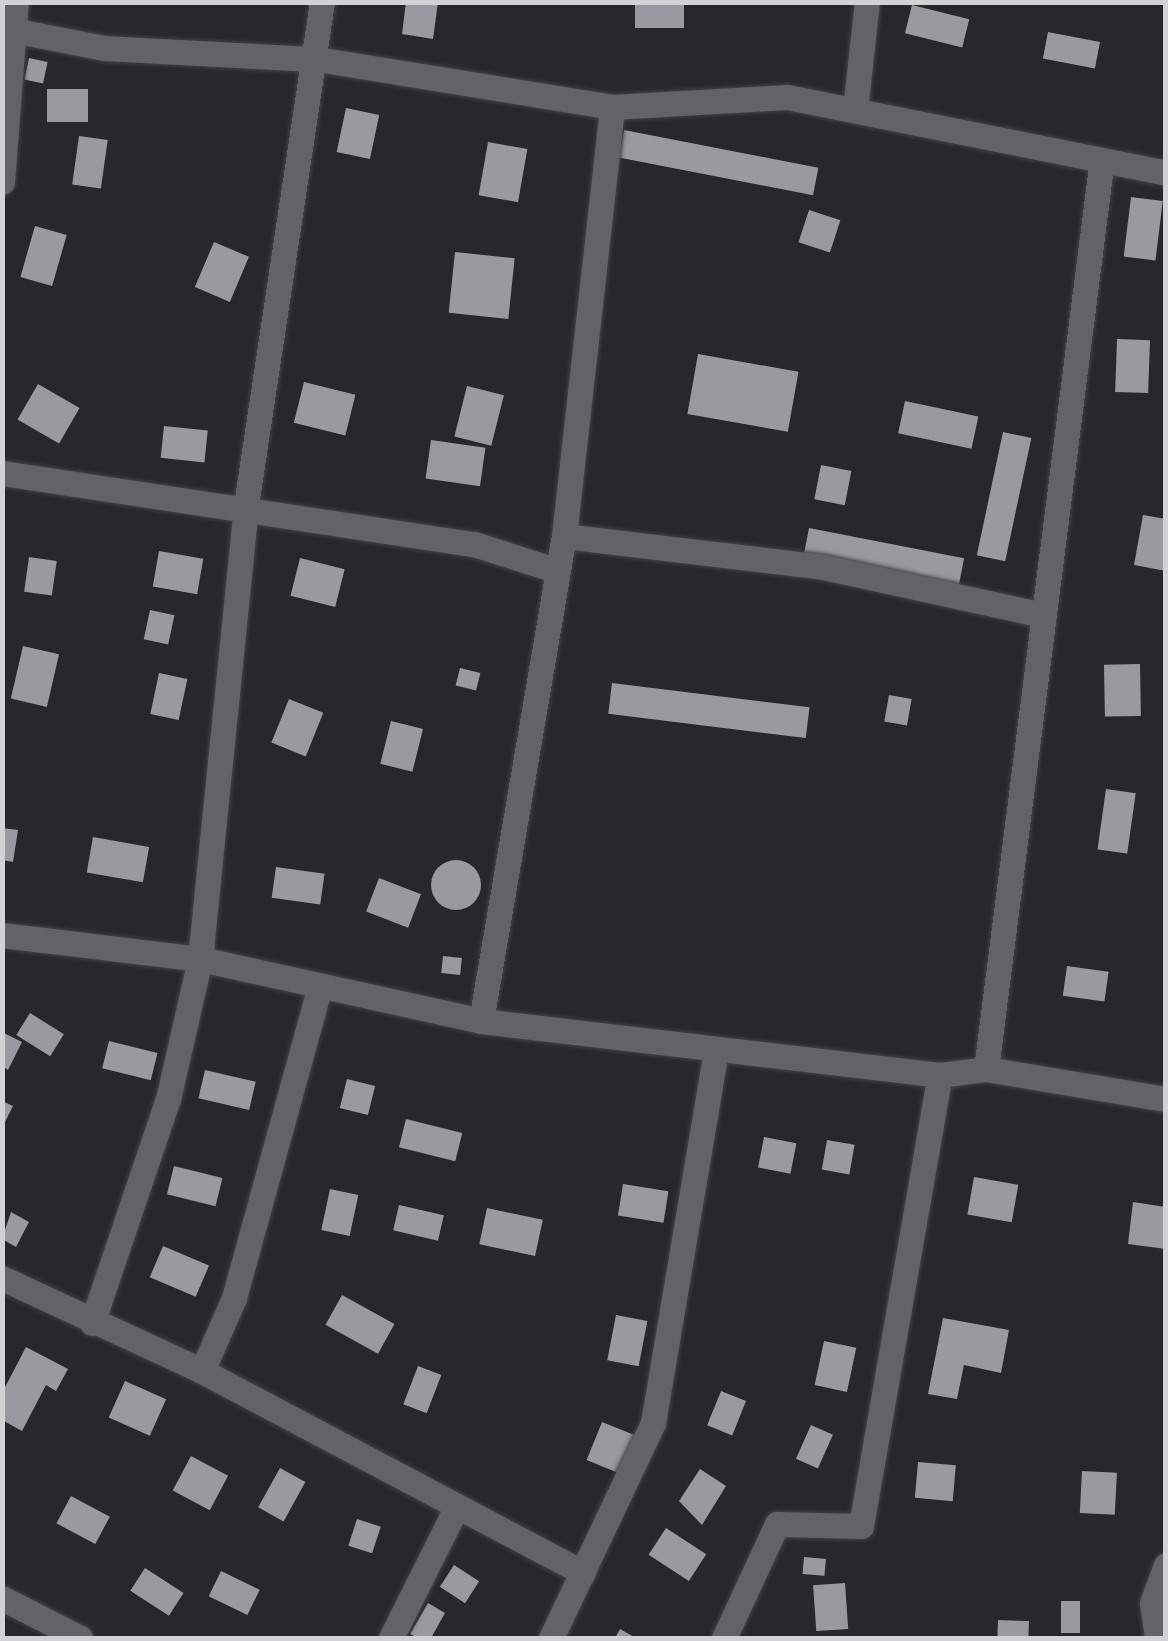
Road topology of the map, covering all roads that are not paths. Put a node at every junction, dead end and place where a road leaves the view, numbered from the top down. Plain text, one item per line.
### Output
1 (16, 2) edge
2 (322, 2) edge
3 (867, 2) edge
4 (8, 29) edge
5 (317, 58) junction
6 (612, 107) junction
7 (855, 110) junction
8 (1101, 166) junction
9 (1166, 174) edge
10 (2, 182) edge
11 (2, 473) edge
12 (246, 505) junction
13 (564, 536) junction
14 (558, 571) junction
15 (1044, 615) junction
16 (2, 934) edge
17 (200, 960) junction
18 (320, 986) junction
19 (481, 1021) junction
20 (716, 1050) junction
21 (986, 1070) junction
22 (940, 1075) junction
23 (1166, 1099) edge
24 (2, 1278) edge
25 (92, 1323) junction
26 (202, 1371) junction
27 (456, 1508) junction
28 (1166, 1565) edge
29 (583, 1573) junction
30 (2, 1598) edge
31 (80, 1638) edge
32 (391, 1638) edge
33 (551, 1638) edge
34 (724, 1638) edge
35 (1157, 1638) edge

1 - 4 street
2 - 5 street
3 - 7 street
4 - 5 street
4 - 10 street
5 - 6 street
5 - 12 street
6 - 7 street
6 - 13 street
7 - 8 street
8 - 9 street
8 - 15 street
11 - 12 street
12 - 14 street
12 - 17 street
13 - 14 street
13 - 15 street
14 - 19 street
15 - 21 street
16 - 17 street
17 - 18 street
17 - 25 street
18 - 19 street
18 - 26 street
19 - 20 street
20 - 22 street
20 - 29 street
21 - 22 street
21 - 23 street
22 - 34 street
24 - 25 street
25 - 26 street
26 - 27 street
27 - 29 street
27 - 32 street
28 - 35 street
29 - 33 street
30 - 31 street

